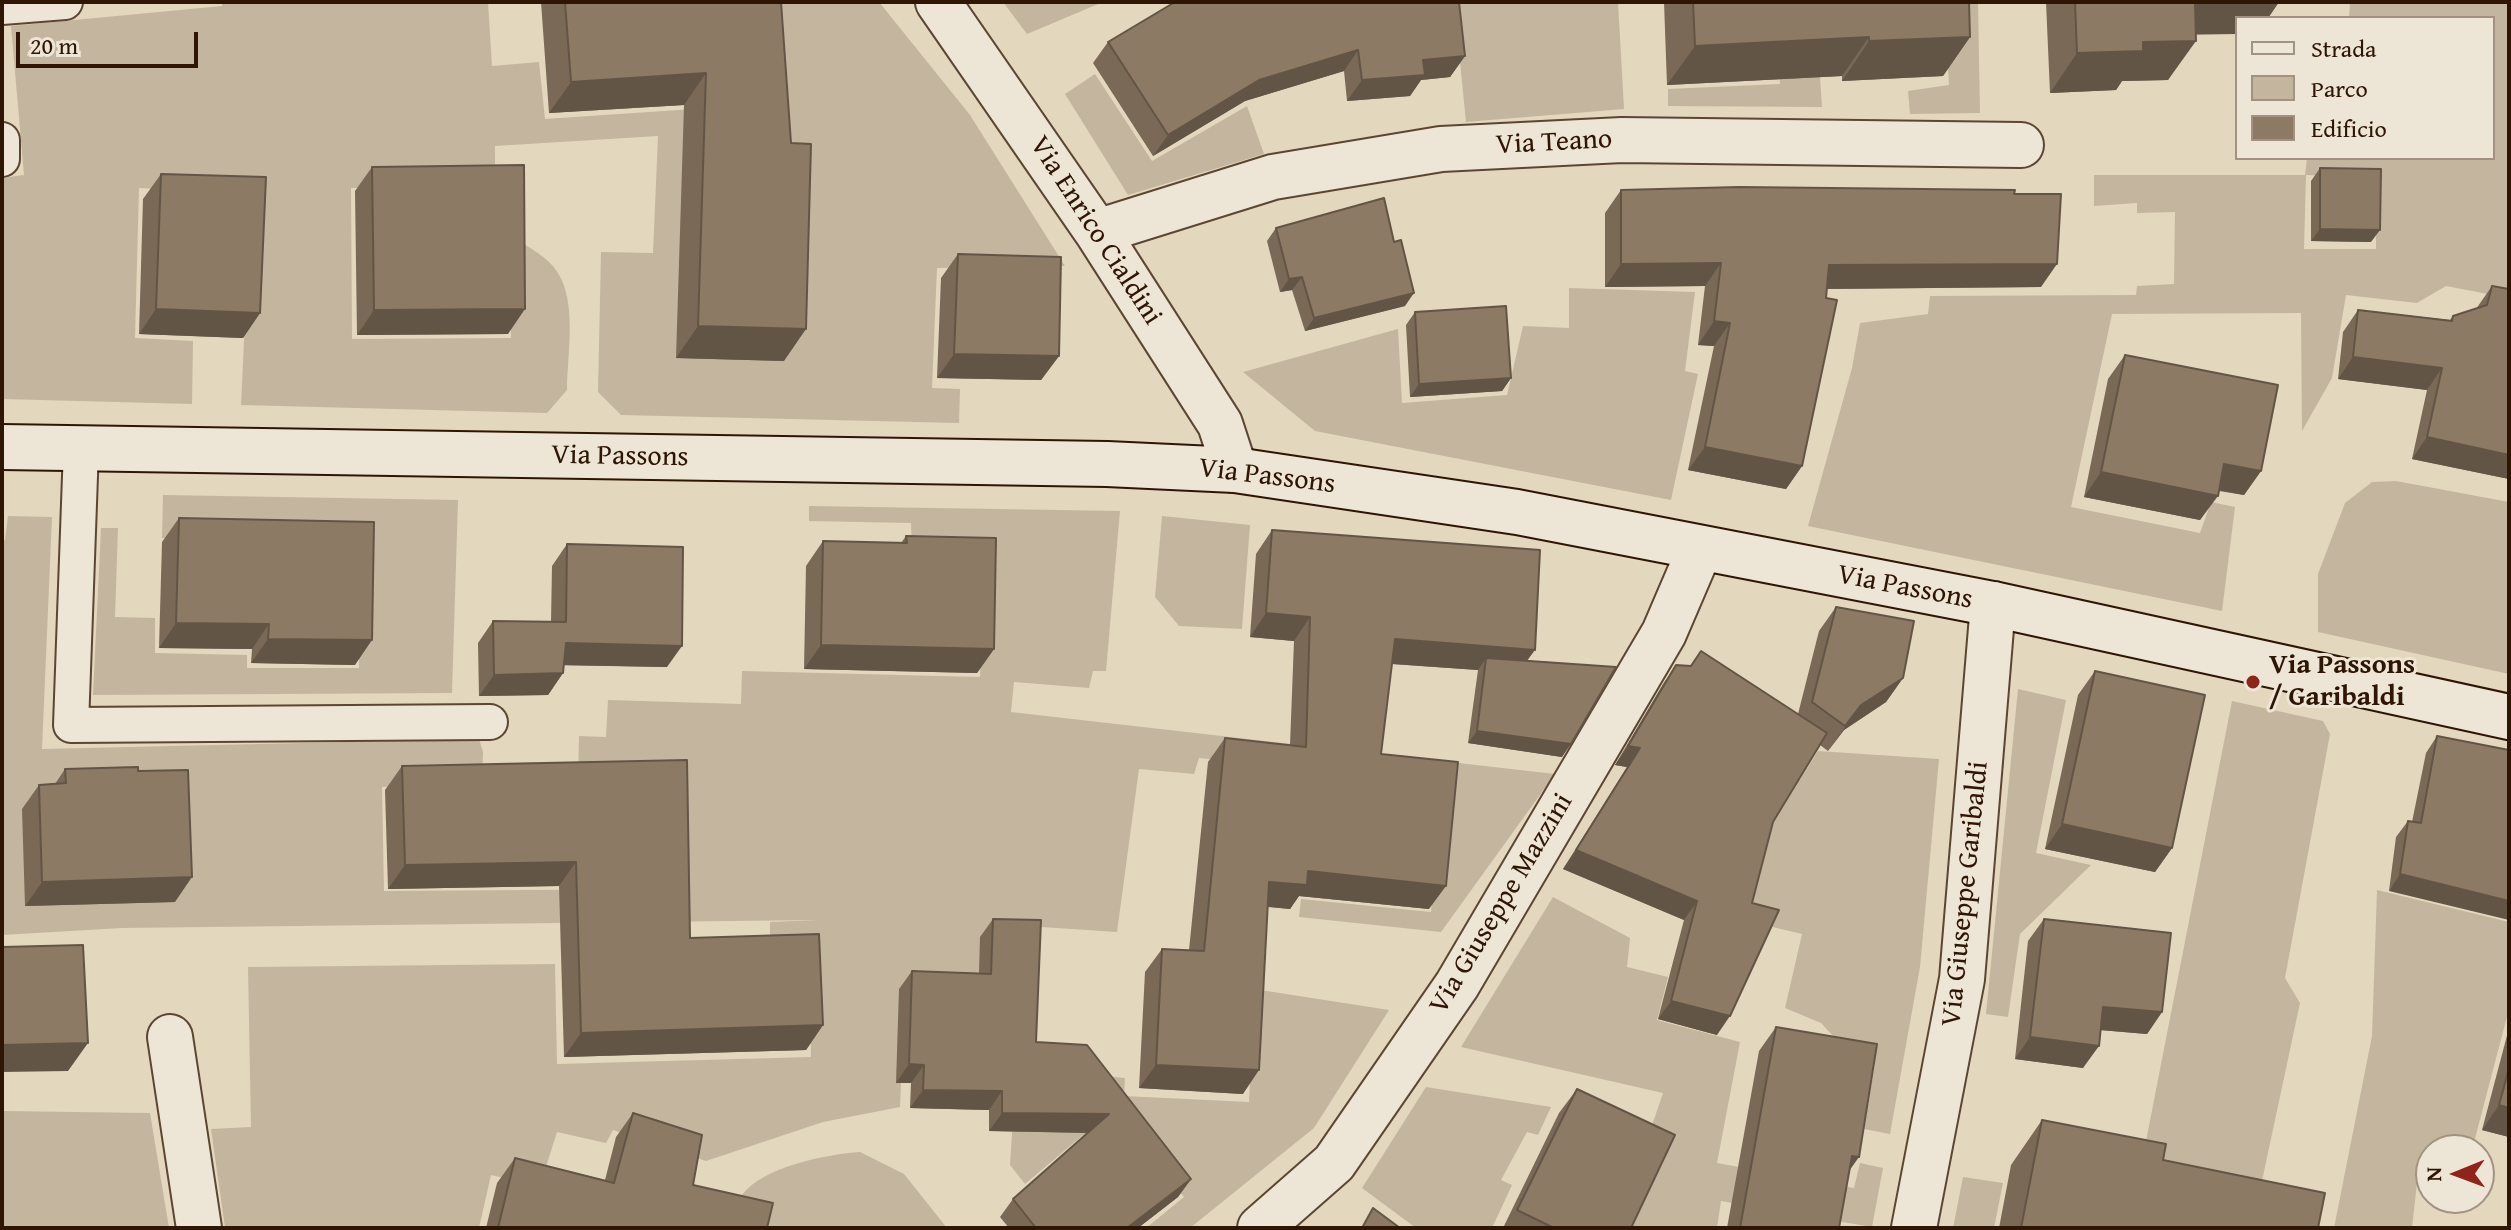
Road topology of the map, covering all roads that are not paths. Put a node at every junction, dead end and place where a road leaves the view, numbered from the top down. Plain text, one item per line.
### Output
1 (65, 2) edge
2 (938, 2) edge
3 (2, 7) edge
4 (2, 140) edge
5 (2021, 145) dead end
6 (2, 159) edge
7 (1097, 232) junction
8 (2, 447) edge
9 (81, 448) junction
10 (1235, 470) junction
11 (1700, 549) junction
12 (1993, 604) junction
13 (2509, 717) edge
14 (490, 722) dead end
15 (170, 1037) dead end
16 (199, 1228) edge
17 (1260, 1228) edge
18 (1914, 1228) edge

1 - 3 lane
2 - 7 street, Via Enrico Cialdini
4 - 6 lane
5 - 7 street, Via Teano
7 - 10 street, Via Enrico Cialdini
8 - 9 street, Via Passons
9 - 10 street, Via Passons
9 - 14 lane
10 - 11 street, Via Passons
11 - 12 street, Via Passons
11 - 17 street, Via Giuseppe Mazzini
12 - 13 street, Via Passons
12 - 18 street, Via Giuseppe Garibaldi
15 - 16 street

